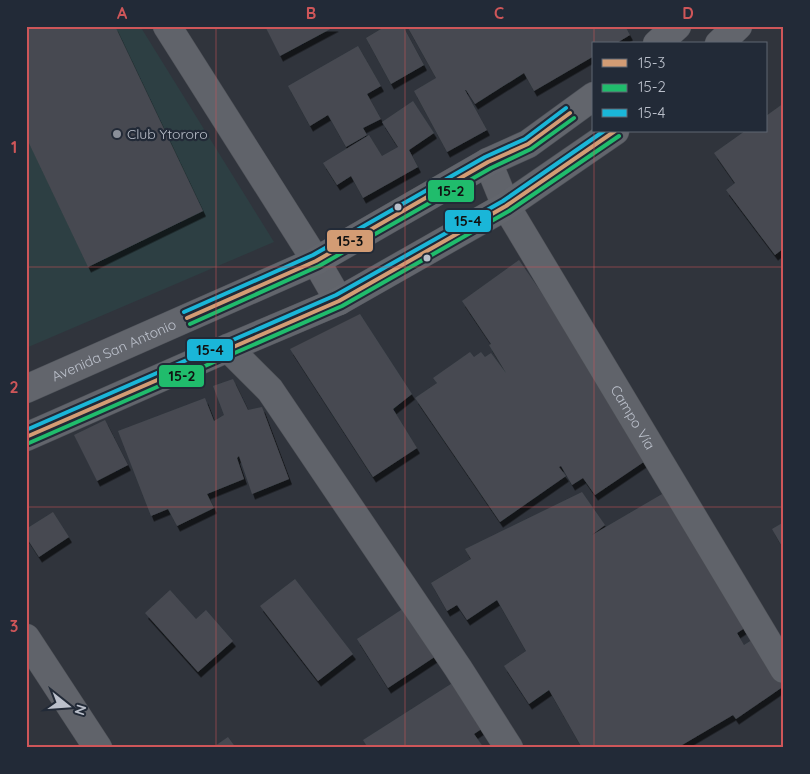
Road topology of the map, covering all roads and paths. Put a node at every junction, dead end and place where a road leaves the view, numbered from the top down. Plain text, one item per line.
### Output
1 (167, 26) edge
2 (677, 26) edge
3 (738, 26) edge
4 (658, 42) edge
5 (721, 42) edge
6 (592, 97) edge
7 (614, 132) edge
8 (488, 162) junction
9 (506, 206) junction
10 (316, 261) junction
11 (339, 301) junction
12 (228, 348) junction
13 (26, 389) edge
14 (26, 437) edge
15 (26, 638) edge
16 (784, 669) edge
17 (98, 748) edge
18 (509, 748) edge

1 - 10 street
2 - 4 main road
3 - 5 main road
6 - 8 main road, Avenida San Antonio
7 - 9 main road
8 - 9 street, Campo Vía
8 - 10 main road, Avenida San Antonio
9 - 11 main road
9 - 16 street, Campo Vía
10 - 11 street
10 - 13 main road, Avenida San Antonio
11 - 12 main road
12 - 14 main road
12 - 18 street
15 - 17 street

